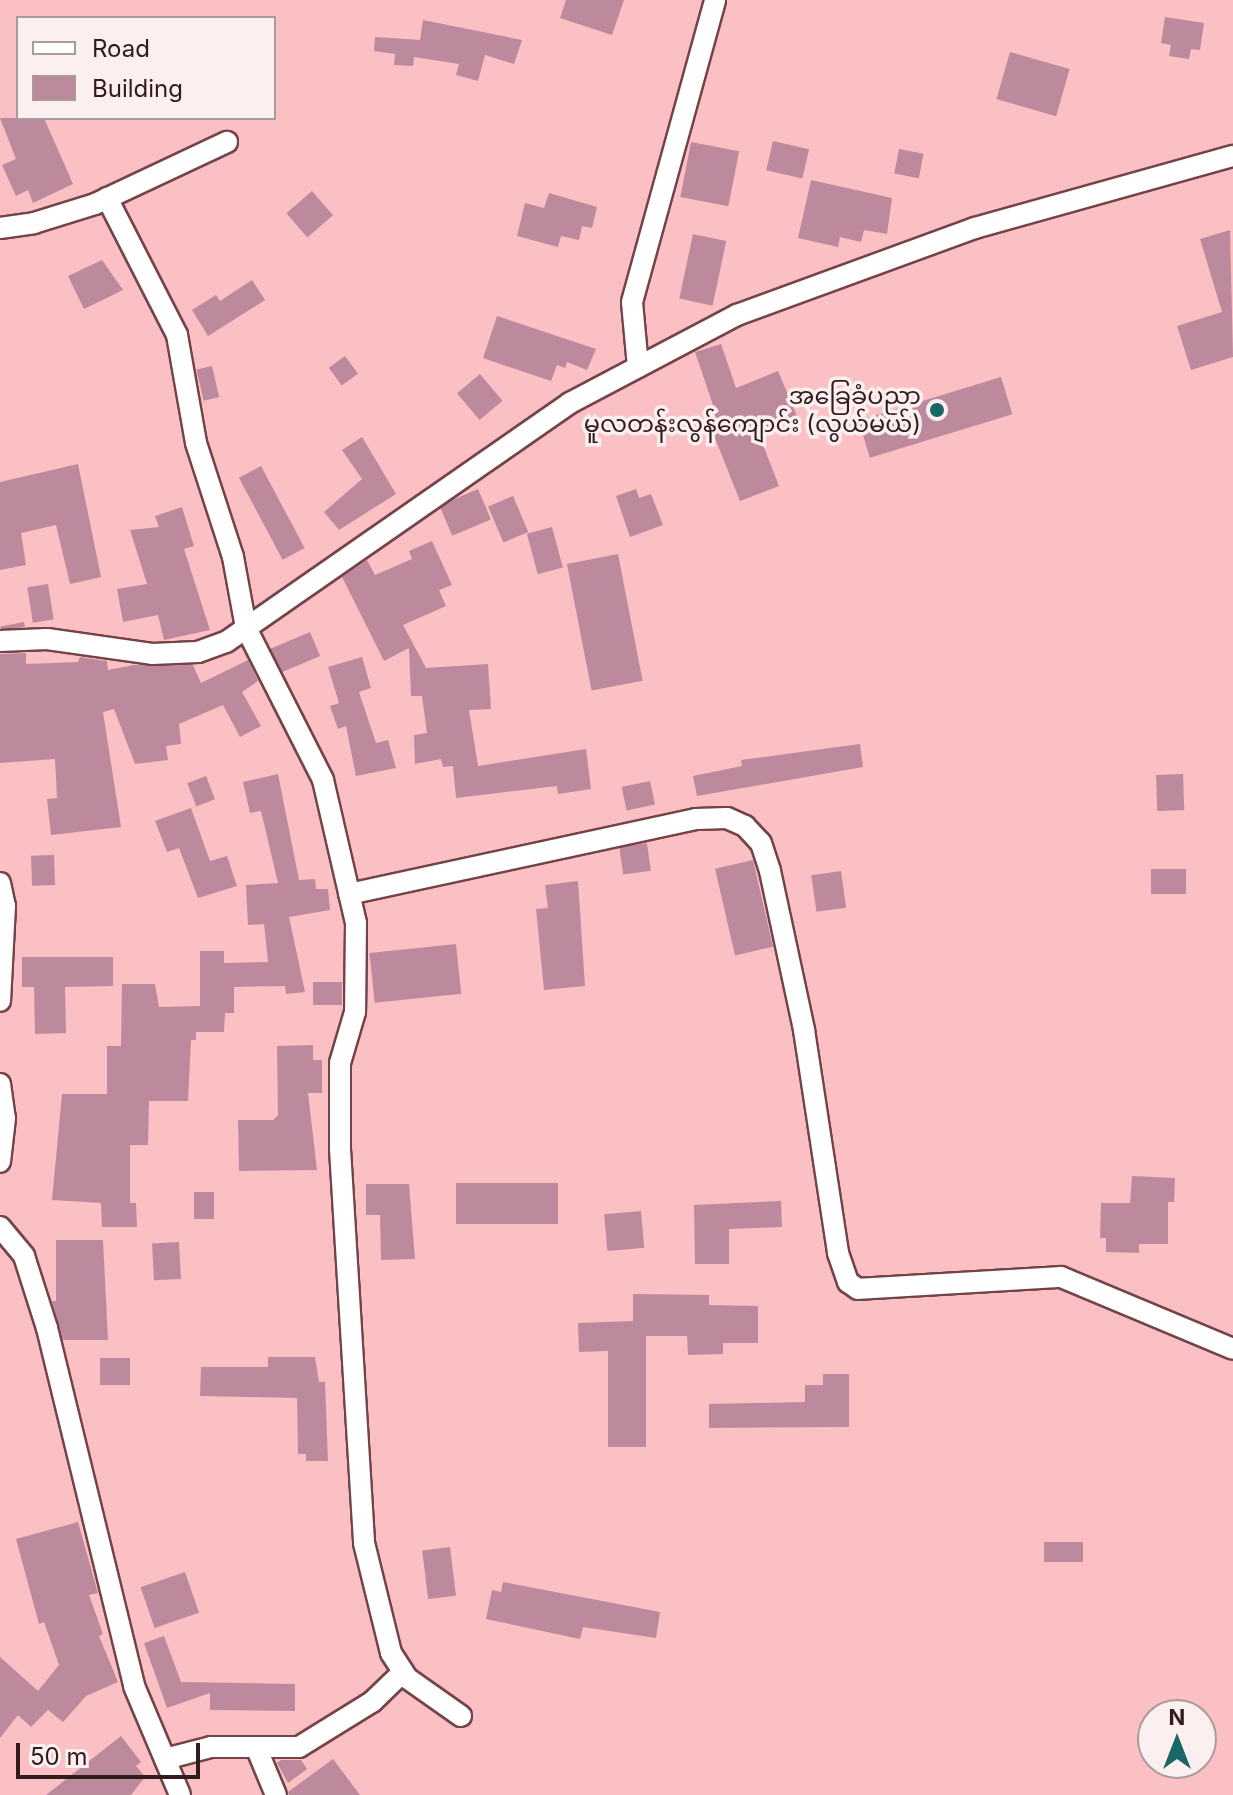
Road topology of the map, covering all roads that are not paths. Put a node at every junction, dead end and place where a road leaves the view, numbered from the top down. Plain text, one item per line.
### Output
1 (715, 0) edge
2 (227, 142) dead end
3 (1233, 156) edge
4 (107, 198) junction
5 (0, 228) edge
6 (638, 367) junction
7 (246, 628) junction
8 (0, 641) edge
9 (0, 883) edge
10 (349, 894) junction
11 (0, 1001) edge
12 (0, 1084) edge
13 (0, 1162) edge
14 (0, 1227) edge
15 (1233, 1349) edge
16 (403, 1672) junction
17 (461, 1716) dead end
18 (256, 1747) junction
19 (165, 1759) junction
20 (180, 1795) edge
21 (276, 1795) edge

1 - 6 street
2 - 4 street
3 - 6 street
4 - 5 street
4 - 7 street
6 - 7 street
7 - 8 street
7 - 10 street
9 - 11 street
10 - 15 street
10 - 16 street
12 - 13 street
14 - 19 street
16 - 17 street
16 - 18 street
18 - 19 street
18 - 21 street
19 - 20 street

